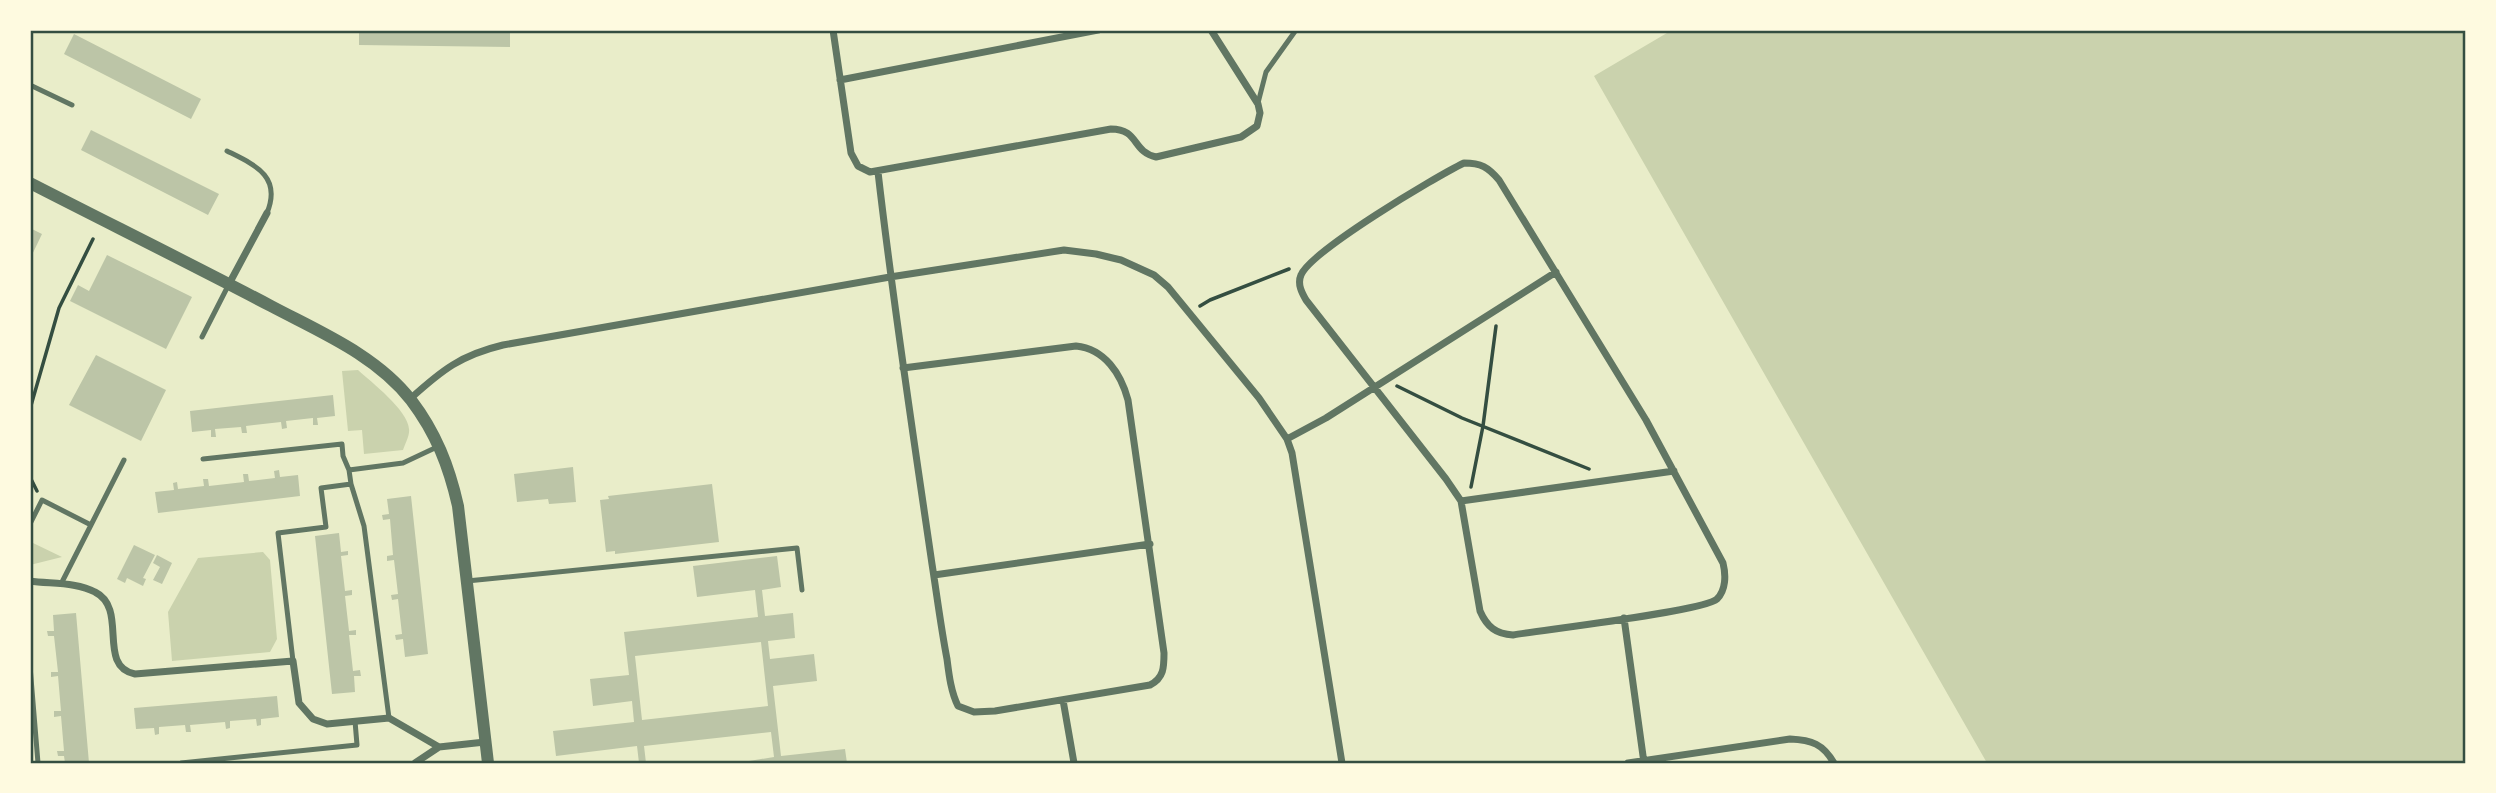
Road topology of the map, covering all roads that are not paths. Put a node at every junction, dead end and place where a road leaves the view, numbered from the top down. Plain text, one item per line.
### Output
1 (833, 30) edge
2 (1098, 30) edge
3 (1211, 30) edge
4 (1296, 30) edge
5 (840, 80) junction
6 (30, 85) edge
7 (1258, 104) junction
8 (72, 105) dead end
9 (227, 151) dead end
10 (878, 172) junction
11 (30, 183) edge
12 (267, 213) joint
13 (1556, 272) junction
14 (890, 277) junction
15 (229, 284) junction
16 (202, 337) dead end
17 (903, 368) junction
18 (1375, 388) junction
19 (410, 399) junction
20 (1287, 439) junction
21 (440, 446) junction
22 (203, 459) dead end
23 (124, 460) dead end
24 (349, 470) junction
25 (1674, 471) junction
26 (351, 484) junction
27 (1461, 501) junction
28 (30, 524) edge
29 (91, 525) junction
30 (1150, 544) junction
31 (934, 575) junction
32 (30, 581) edge
33 (467, 581) junction
34 (60, 585) junction
35 (802, 590) dead end
36 (1624, 618) junction
37 (293, 661) junction
38 (30, 666) edge
39 (1063, 700) junction
40 (389, 718) junction
41 (355, 721) junction
42 (485, 742) junction
43 (439, 747) junction
44 (1644, 762) edge
45 (38, 763) edge
46 (181, 763) edge
47 (415, 763) edge
48 (488, 763) edge
49 (1073, 763) edge
50 (1342, 763) edge
51 (1628, 763) edge
52 (1834, 763) edge

1 - 5 street
2 - 5 street
3 - 7 street
4 - 7 lane
5 - 10 street
6 - 8 lane
7 - 10 street
9 - 12 lane
10 - 14 street
11 - 15 street
12 - 15 street
13 - 18 street
13 - 18 street
13 - 25 street
14 - 17 street
14 - 19 street
14 - 20 street
15 - 16 lane
15 - 19 street
17 - 30 street
17 - 31 street
18 - 20 street
18 - 27 street
19 - 21 street
20 - 50 street
21 - 24 lane
21 - 33 street
22 - 24 lane
23 - 29 lane
24 - 26 lane
25 - 27 street
25 - 36 street
26 - 37 lane
26 - 40 lane
27 - 36 street
28 - 29 lane
29 - 34 lane
30 - 31 street
30 - 39 street
31 - 39 street
32 - 34 street
33 - 35 lane
33 - 42 street
34 - 37 street
36 - 44 street
37 - 41 street
38 - 45 lane
39 - 49 street
40 - 41 street
40 - 43 street
41 - 46 lane
42 - 43 street
42 - 48 street
43 - 47 street
44 - 51 street
44 - 52 street

